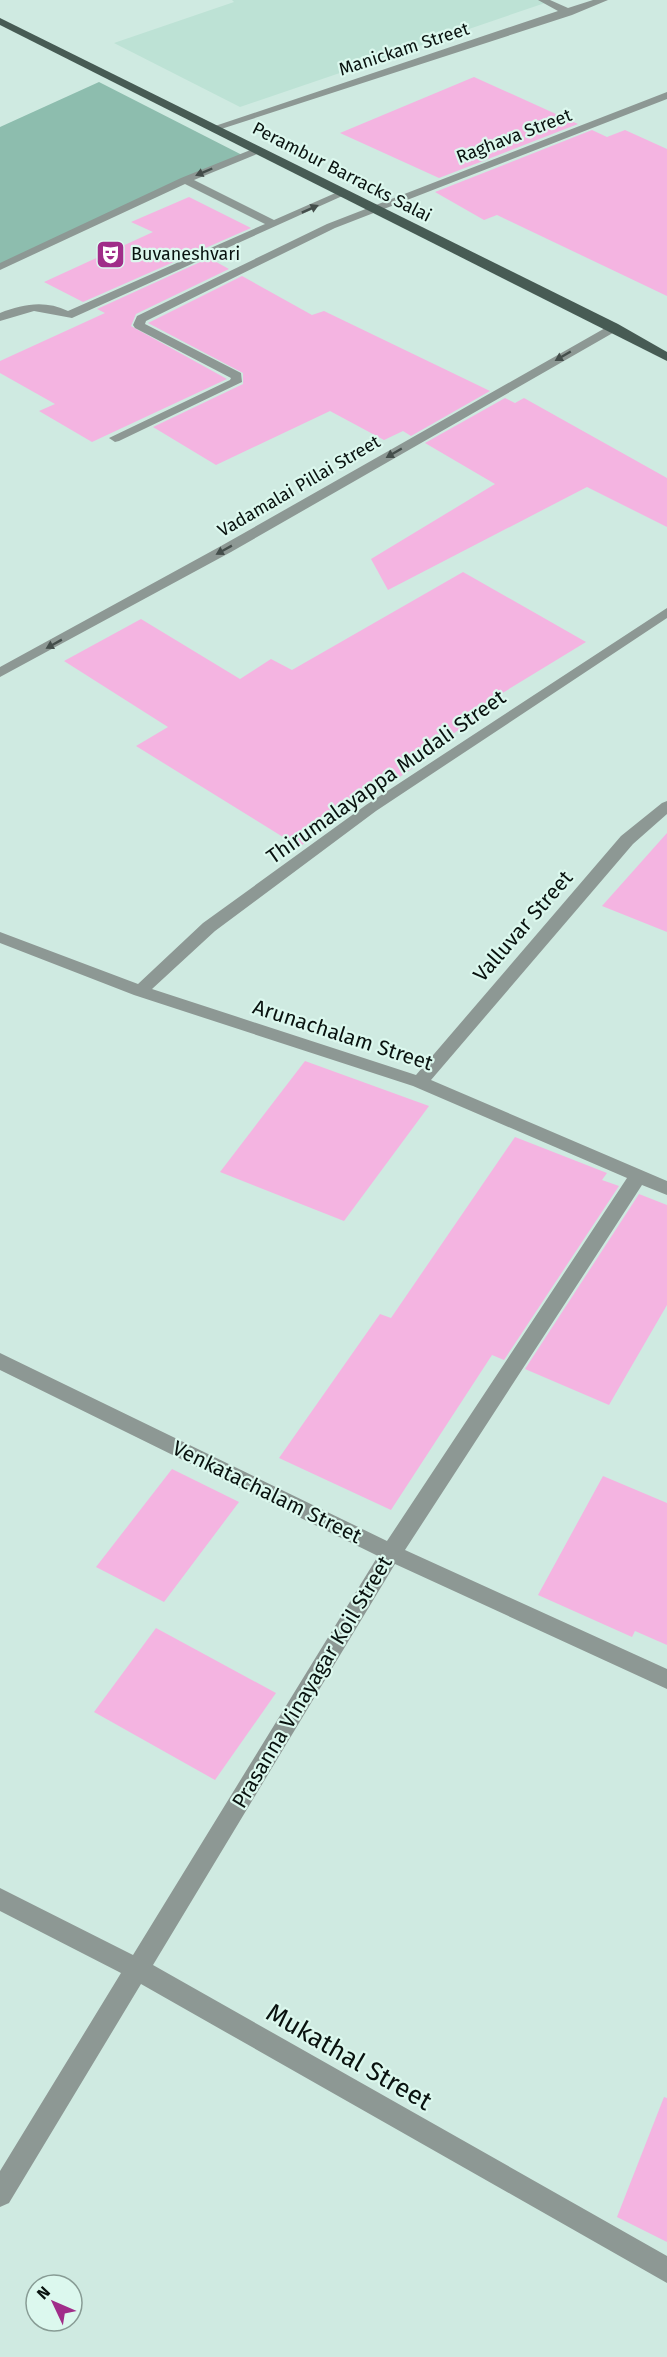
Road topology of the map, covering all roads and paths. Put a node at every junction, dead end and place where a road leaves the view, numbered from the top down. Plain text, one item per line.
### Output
1 (543, 0) edge
2 (603, 0) edge
3 (569, 13) junction
4 (0, 21) edge
5 (667, 95) edge
6 (214, 128) junction
7 (258, 150) junction
8 (185, 180) junction
9 (344, 193) junction
10 (374, 207) junction
11 (274, 224) junction
12 (0, 267) edge
13 (0, 317) edge
14 (614, 327) junction
15 (667, 357) edge
16 (115, 438) dead end
17 (667, 612) edge
18 (0, 674) edge
19 (667, 806) edge
20 (0, 937) edge
21 (140, 992) junction
22 (419, 1082) junction
23 (637, 1177) junction
24 (667, 1188) edge
25 (0, 1361) edge
26 (391, 1552) junction
27 (667, 1679) edge
28 (0, 1899) edge
29 (137, 1969) junction
30 (0, 2194) edge
31 (667, 2270) edge

1 - 3 street
2 - 3 street, Manickam Street
3 - 6 street, Manickam Street
4 - 6 main road, Perambur Barracks Salai
5 - 10 street, Raghava Street
6 - 7 main road, Perambur Barracks Salai
7 -> 8 street
7 - 9 main road, Perambur Barracks Salai
8 - 11 street
8 - 12 street
9 - 10 main road, Perambur Barracks Salai
11 -> 9 street
10 - 14 main road, Perambur Barracks Salai
10 - 16 street, Raghava Street
11 - 13 street
14 - 15 main road, Perambur Barracks Salai
14 -> 18 street, Vadamalai Pillai Street
17 - 21 street, Thirumalayappa Mudali Street
19 - 22 street, Valluvar Street
20 - 21 street, Arunachalam Street
21 - 22 street, Arunachalam Street
22 - 23 street, Arunachalam Street
23 - 24 street, Arunachalam Street
23 - 26 street, Prasanna Vinayagar Koil Street
25 - 26 street, Venkatachalam Street
26 - 27 street, Venkatachalam Street
26 - 29 street, Prasanna Vinayagar Koil Street
28 - 29 street, Mukathal Street
29 - 30 street, Prasanna Vinayagar Koil Street
29 - 31 street, Mukathal Street

